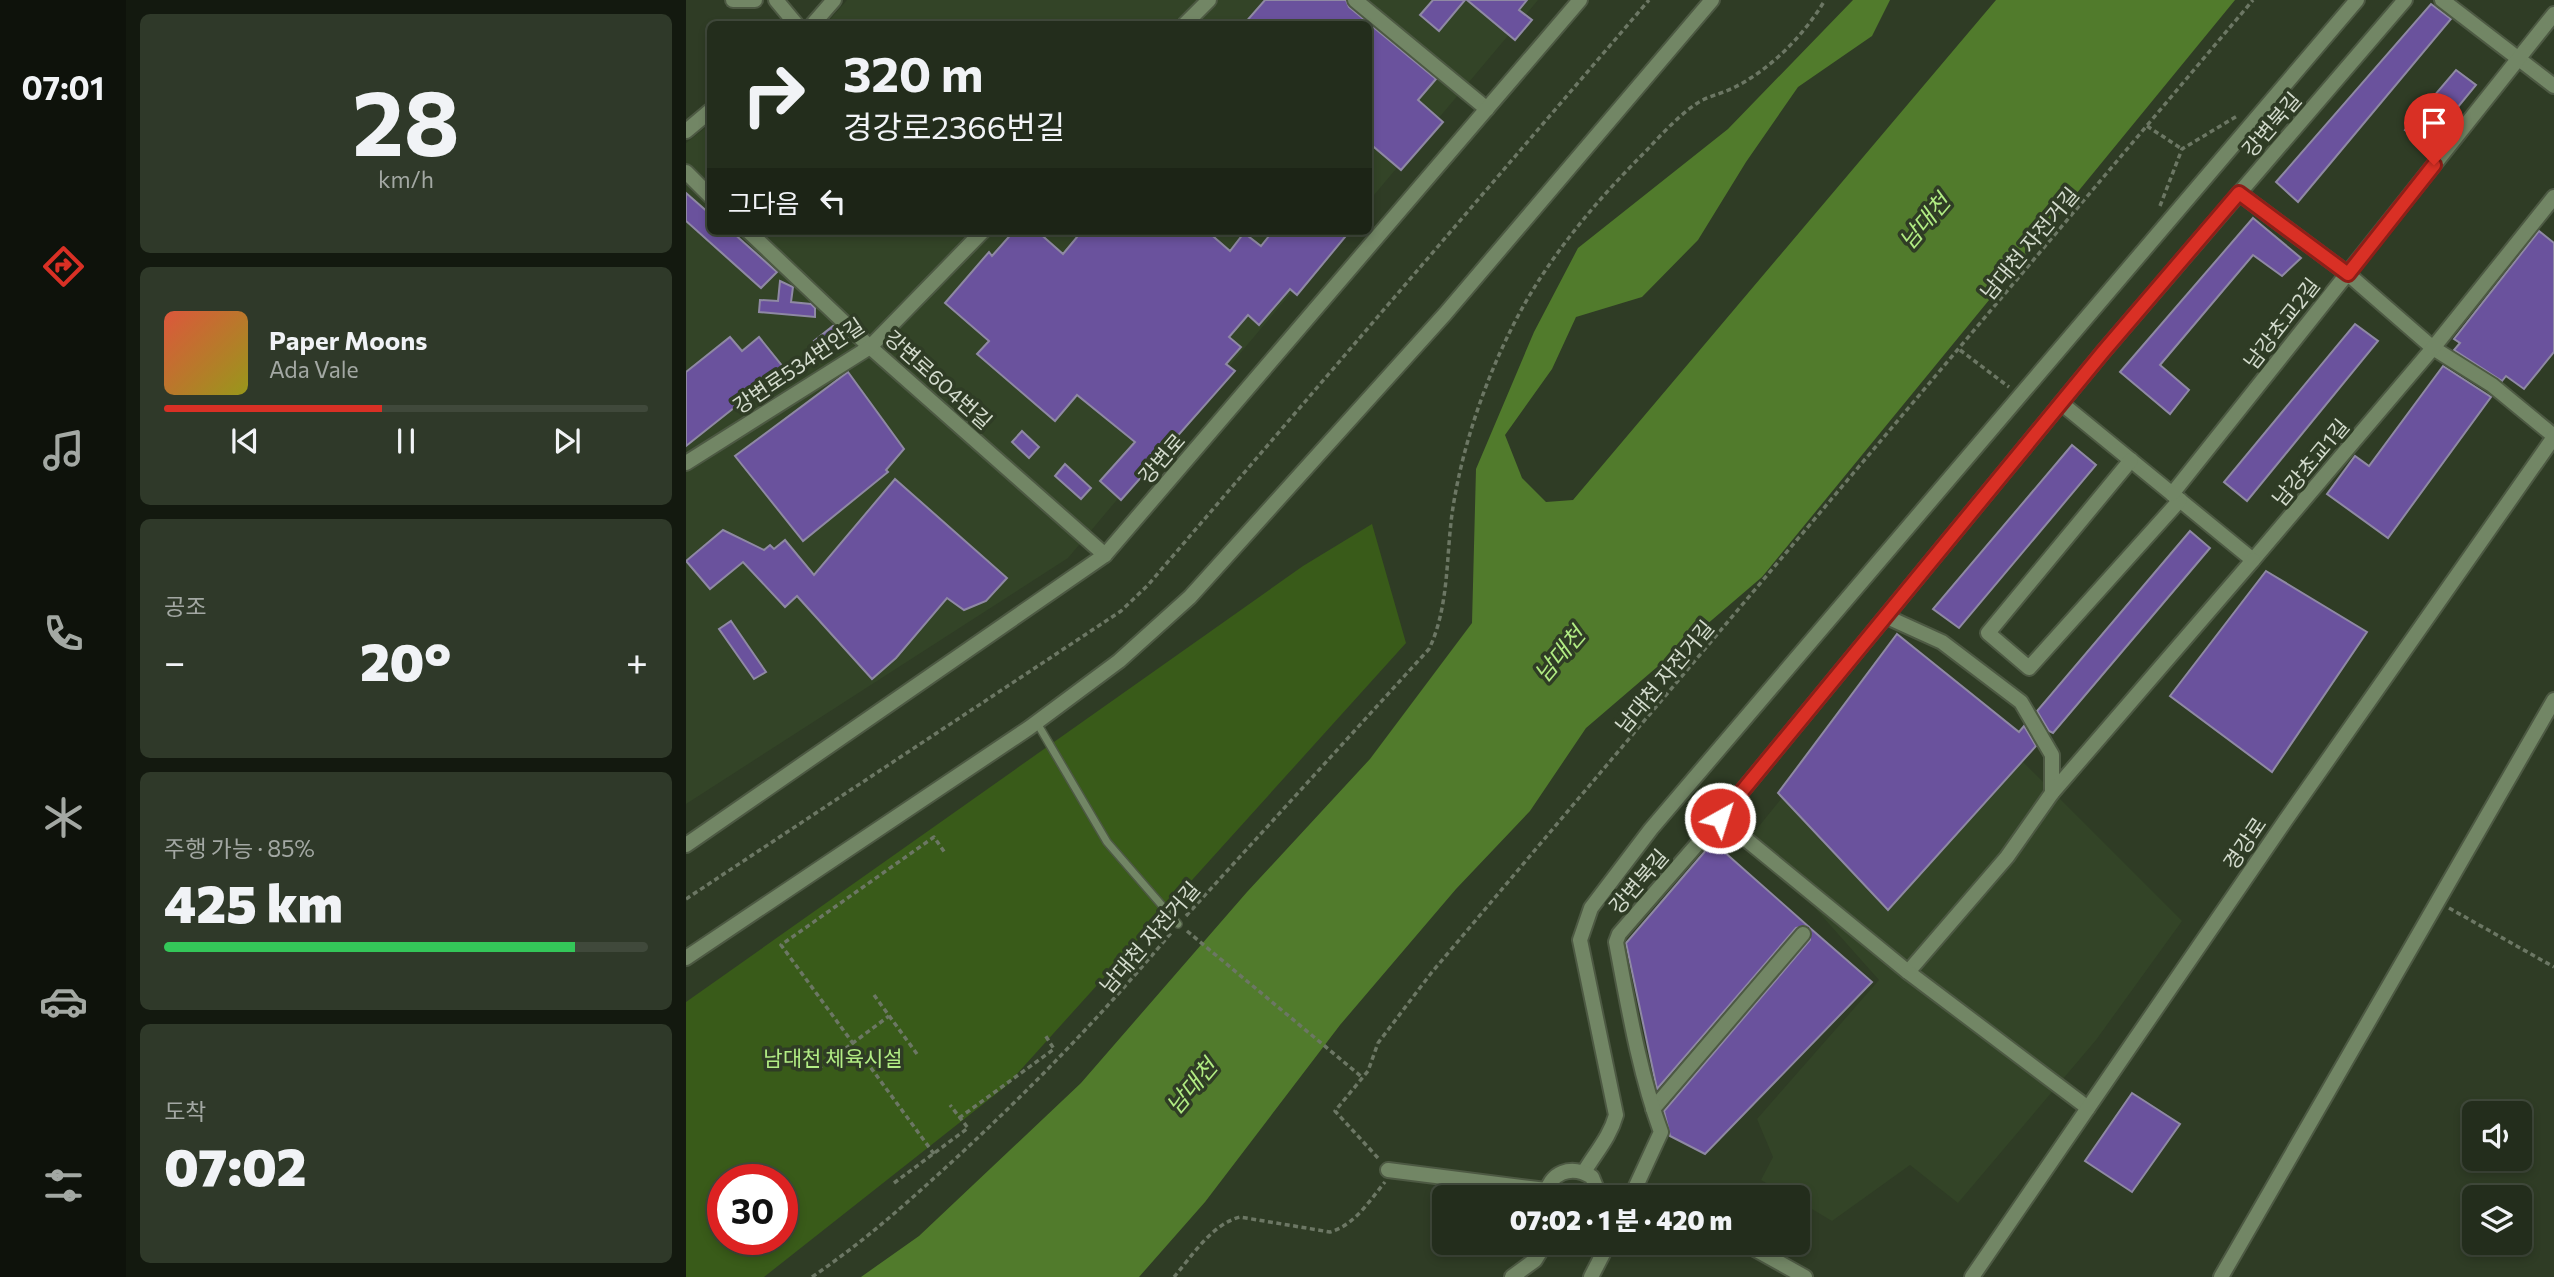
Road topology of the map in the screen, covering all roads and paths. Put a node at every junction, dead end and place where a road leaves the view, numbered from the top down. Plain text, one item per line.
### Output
1 (733, 0) edge
2 (755, 0) edge
3 (776, 0) edge
4 (834, 0) edge
5 (1209, 0) edge
6 (1355, 0) edge
7 (1580, 0) edge
8 (1649, 0) edge
9 (1712, 0) edge
10 (1825, 0) edge
11 (2253, 0) edge
12 (2357, 0) edge
13 (2405, 0) edge
14 (2442, 0) edge
15 (2554, 14) edge
16 (794, 21) edge
17 (816, 21) edge
18 (1188, 21) edge
19 (2520, 57) junction
20 (2554, 86) edge
21 (1487, 109) junction
22 (707, 114) edge
23 (2147, 126) junction
24 (686, 131) edge
25 (2182, 149) dead end
26 (686, 172) edge
27 (707, 192) edge
28 (2239, 193) junction
29 (2554, 197) edge
30 (752, 235) edge
31 (979, 235) edge
32 (2348, 274) junction
33 (870, 347) junction
34 (2433, 348) junction
35 (1960, 350) junction
36 (2020, 396) junction
37 (2061, 403) junction
38 (2554, 436) edge
39 (2131, 460) junction
40 (686, 463) edge
41 (2176, 497) junction
42 (1105, 555) junction
43 (2253, 561) junction
44 (1887, 617) junction
45 (2554, 700) edge
46 (1037, 723) junction
47 (2052, 793) junction
48 (1720, 818) junction
49 (686, 845) edge
50 (945, 852) dead end
51 (686, 899) edge
52 (2436, 901) junction
53 (1178, 924) junction
54 (1803, 934) dead end
55 (686, 958) edge
56 (2554, 967) edge
57 (1908, 971) junction
58 (874, 995) dead end
59 (889, 1016) junction
60 (1045, 1035) dead end
61 (853, 1043) junction
62 (916, 1054) dead end
63 (818, 1069) dead end
64 (1363, 1078) junction
65 (950, 1105) dead end
66 (2088, 1108) junction
67 (1653, 1109) junction
68 (959, 1118) junction
69 (934, 1154) junction
70 (1388, 1170) junction
71 (1584, 1172) junction
72 (894, 1183) dead end
73 (1487, 1185) edge
74 (1551, 1185) edge
75 (1598, 1185) edge
76 (1637, 1185) edge
77 (1538, 1255) edge
78 (1602, 1255) edge
79 (1765, 1255) edge
80 (812, 1277) edge
81 (1174, 1277) edge
82 (1512, 1277) edge
83 (1591, 1277) edge
84 (1805, 1277) edge
85 (1972, 1277) edge
86 (2221, 1277) edge

1 - 2 street
3 - 16 street
4 - 17 street
5 - 18 street
6 - 21 street
7 - 21 street, 강변로
8 - 51 path
9 - 46 street
10 - 53 path, 남대천 자전거길
11 - 23 path, 남대천 자전거길
12 - 36 street
13 - 28 street, 강변북길
14 - 19 street
15 - 19 street, 남강초교2길
19 - 20 street
19 - 32 street, 남강초교2길
21 - 42 street, 강변로
22 - 24 street
23 - 25 path
23 - 35 path, 남대천 자전거길
26 - 27 street
28 - 32 street
28 - 37 street, 강변북길
29 - 34 street, 남강초교1길
30 - 33 street, 강변로604번길
31 - 33 street, 강변로534번안길
32 - 34 street
32 - 41 street, 남강초교2길
33 - 40 street, 강변로534번안길
33 - 42 street, 강변로604번길
34 - 38 street
34 - 43 street, 남강초교1길
35 - 36 path
35 - 64 path, 남대천 자전거길
36 - 71 street
37 - 39 street
37 - 44 street, 강변북길
38 - 66 street, 경강로
39 - 41 street
39 - 41 street, 남강초교2길
41 - 43 street
42 - 49 street, 강변로
43 - 47 street, 남강초교1길
44 - 47 street
44 - 48 street, 강변북길
45 - 52 street
46 - 53 lane
46 - 55 street
47 - 57 street, 남강초교1길
48 - 57 street
48 - 67 street, 강변북길
50 - 61 path
52 - 56 path
52 - 86 street
53 - 64 path
53 - 80 path, 남대천 자전거길
54 - 67 street
57 - 66 street
58 - 59 path
59 - 61 path
59 - 62 path
60 - 68 path
61 - 63 path
61 - 69 path
64 - 70 path, 남대천 자전거길
65 - 68 path
66 - 85 street, 경강로
67 - 76 street, 강변북길
68 - 69 path
69 - 72 path
70 - 73 street
70 - 81 path
71 - 74 street
71 - 75 street
77 - 82 street
78 - 83 street
79 - 84 street

